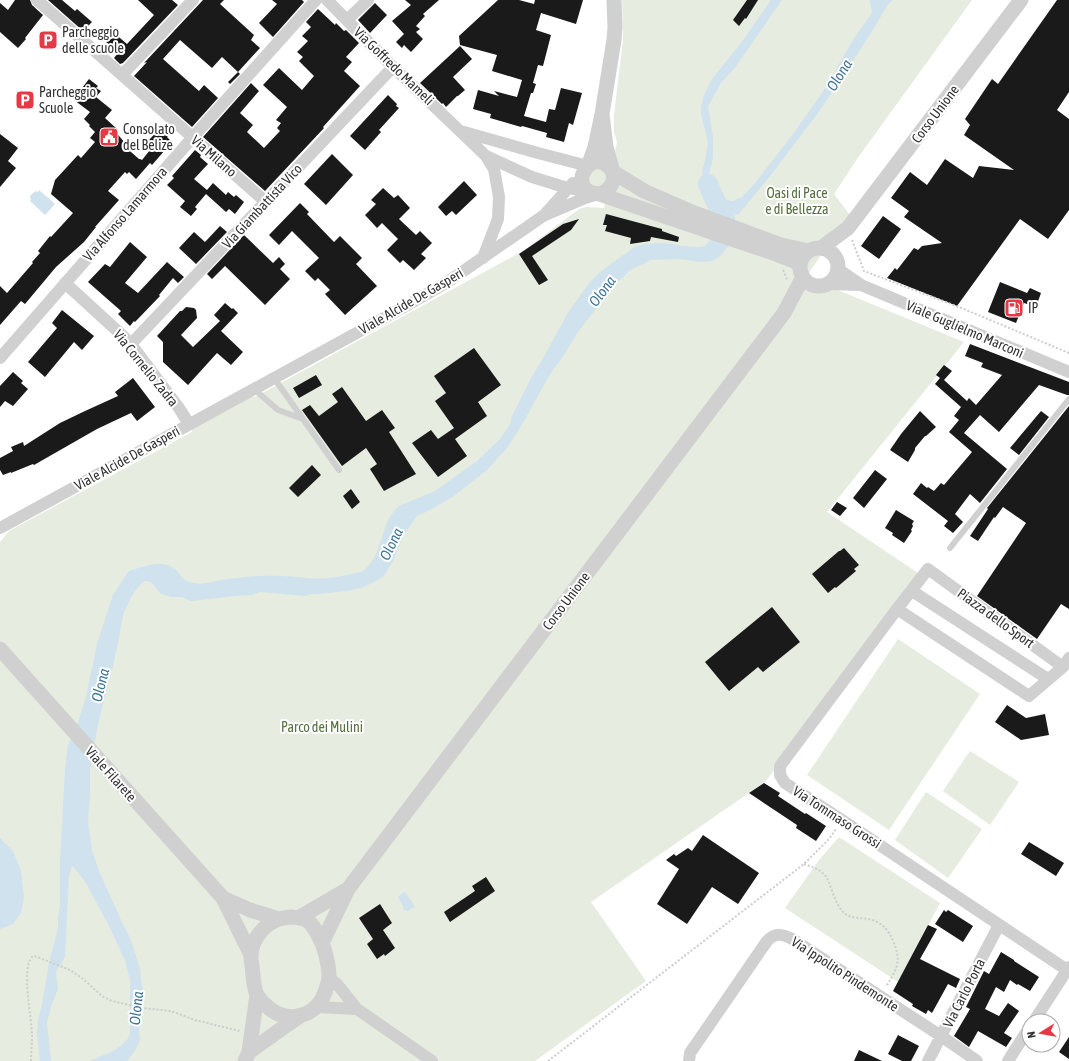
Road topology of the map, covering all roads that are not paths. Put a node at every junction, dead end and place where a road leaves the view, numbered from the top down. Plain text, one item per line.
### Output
1 (37, 0) edge
2 (192, 0) edge
3 (316, 0) edge
4 (327, 0) edge
5 (368, 0) edge
6 (614, 0) edge
7 (1021, 0) edge
8 (347, 20) junction
9 (393, 67) junction
10 (122, 75) junction
11 (602, 114) junction
12 (461, 131) junction
13 (193, 137) junction
14 (486, 156) junction
15 (586, 168) junction
16 (613, 172) junction
17 (569, 188) junction
18 (595, 194) junction
19 (266, 202) junction
20 (543, 216) junction
21 (690, 218) junction
22 (850, 226) junction
23 (779, 250) junction
24 (815, 250) junction
25 (483, 258) junction
26 (837, 264) junction
27 (807, 279) junction
28 (65, 283) junction
29 (861, 285) junction
30 (131, 344) junction
31 (0, 358) edge
32 (1069, 372) edge
33 (274, 378) junction
34 (254, 389) junction
35 (1069, 399) edge
36 (303, 419) junction
37 (189, 424) junction
38 (339, 470) dead end
39 (0, 528) edge
40 (950, 548) dead end
41 (928, 569) joint
42 (912, 591) junction
43 (897, 609) junction
44 (0, 649) edge
45 (1066, 662) edge
46 (1048, 679) junction
47 (348, 889) junction
48 (223, 898) junction
49 (300, 917) junction
50 (279, 919) junction
51 (999, 925) junction
52 (322, 943) junction
53 (251, 955) junction
54 (1068, 968) edge
55 (329, 978) junction
56 (257, 995) junction
57 (316, 1007) junction
58 (357, 1009) junction
59 (1039, 1013) edge
60 (301, 1016) junction
61 (942, 1036) junction
62 (1021, 1041) edge
63 (247, 1057) edge
64 (432, 1061) edge
65 (689, 1061) edge
66 (928, 1061) edge
67 (977, 1061) edge
68 (1008, 1061) edge

1 - 10 street, Via Milano
2 - 10 street
3 - 13 street, Via Alfonso Lamarmora
4 - 8 street, Via Goffredo Mameli
5 - 8 street
6 - 11 street
7 - 22 street, Corso Unione
8 - 9 street, Via Goffredo Mameli
9 - 12 street, Via Goffredo Mameli
9 - 19 street, Via Giambattista Vico
10 - 13 street, Via Milano
11 - 15 street
11 - 16 street
12 - 14 street, Via Goffredo Mameli
12 - 15 street, Via Goffredo Mameli
13 - 19 street, Via Milano
13 - 28 street, Via Alfonso Lamarmora
14 - 17 street, Via Goffredo Mameli
14 - 25 street, Via Goffredo Mameli
15 - 16 street
15 - 17 street
15 - 18 street
16 - 18 street
16 - 21 street, Viale Guglielmo Marconi
17 - 18 street, Via Goffredo Mameli
17 - 20 street
18 - 20 street
18 - 21 street, Viale Guglielmo Marconi
19 - 30 street, Via Giambattista Vico
20 - 25 street, Viale Alcide De Gasperi
21 - 23 street, Viale Guglielmo Marconi
22 - 24 street, Corso Unione
22 - 26 street, Corso Unione
23 - 24 street, Viale Guglielmo Marconi
23 - 27 street, Viale Guglielmo Marconi
24 - 26 street, Viale Guglielmo Marconi
24 - 27 street
25 - 33 street, Viale Alcide De Gasperi
26 - 27 street
26 - 29 street, Viale Guglielmo Marconi
27 - 29 street, Viale Guglielmo Marconi
27 - 47 street, Corso Unione
28 - 30 street, Via Cornelio Zadra
28 - 31 street, Via Alfonso Lamarmora
29 - 32 street, Viale Guglielmo Marconi
30 - 37 street, Via Cornelio Zadra
33 - 34 street, Viale Alcide De Gasperi
33 - 36 lane
34 - 36 lane
34 - 37 street, Viale Alcide De Gasperi
35 - 40 lane
36 - 38 lane
37 - 39 street, Viale Alcide De Gasperi
41 - 42 street, Via Tommaso Grossi
41 - 45 street, Piazza dello Sport
42 - 43 street, Via Tommaso Grossi
42 - 46 street, Piazza dello Sport
43 - 46 street
43 - 51 street, Via Tommaso Grossi
44 - 48 street, Viale Filarete
45 - 46 street
47 - 49 street, Corso Unione
47 - 52 street, Corso Unione
48 - 50 street, Viale Filarete
48 - 53 street, Viale Filarete
49 - 50 street
49 - 52 street
50 - 53 street
51 - 54 street, Via Tommaso Grossi
51 - 61 street, Via Carlo Porta
52 - 55 street
53 - 56 street
54 - 59 street
55 - 57 street
55 - 58 street
56 - 60 street
56 - 63 street
57 - 58 street
57 - 60 street
58 - 64 street
60 - 63 street
61 - 65 street, Via Ippolito Pindemonte
61 - 66 street, Via Carlo Porta
61 - 67 street, Via Ippolito Pindemonte
62 - 68 street

